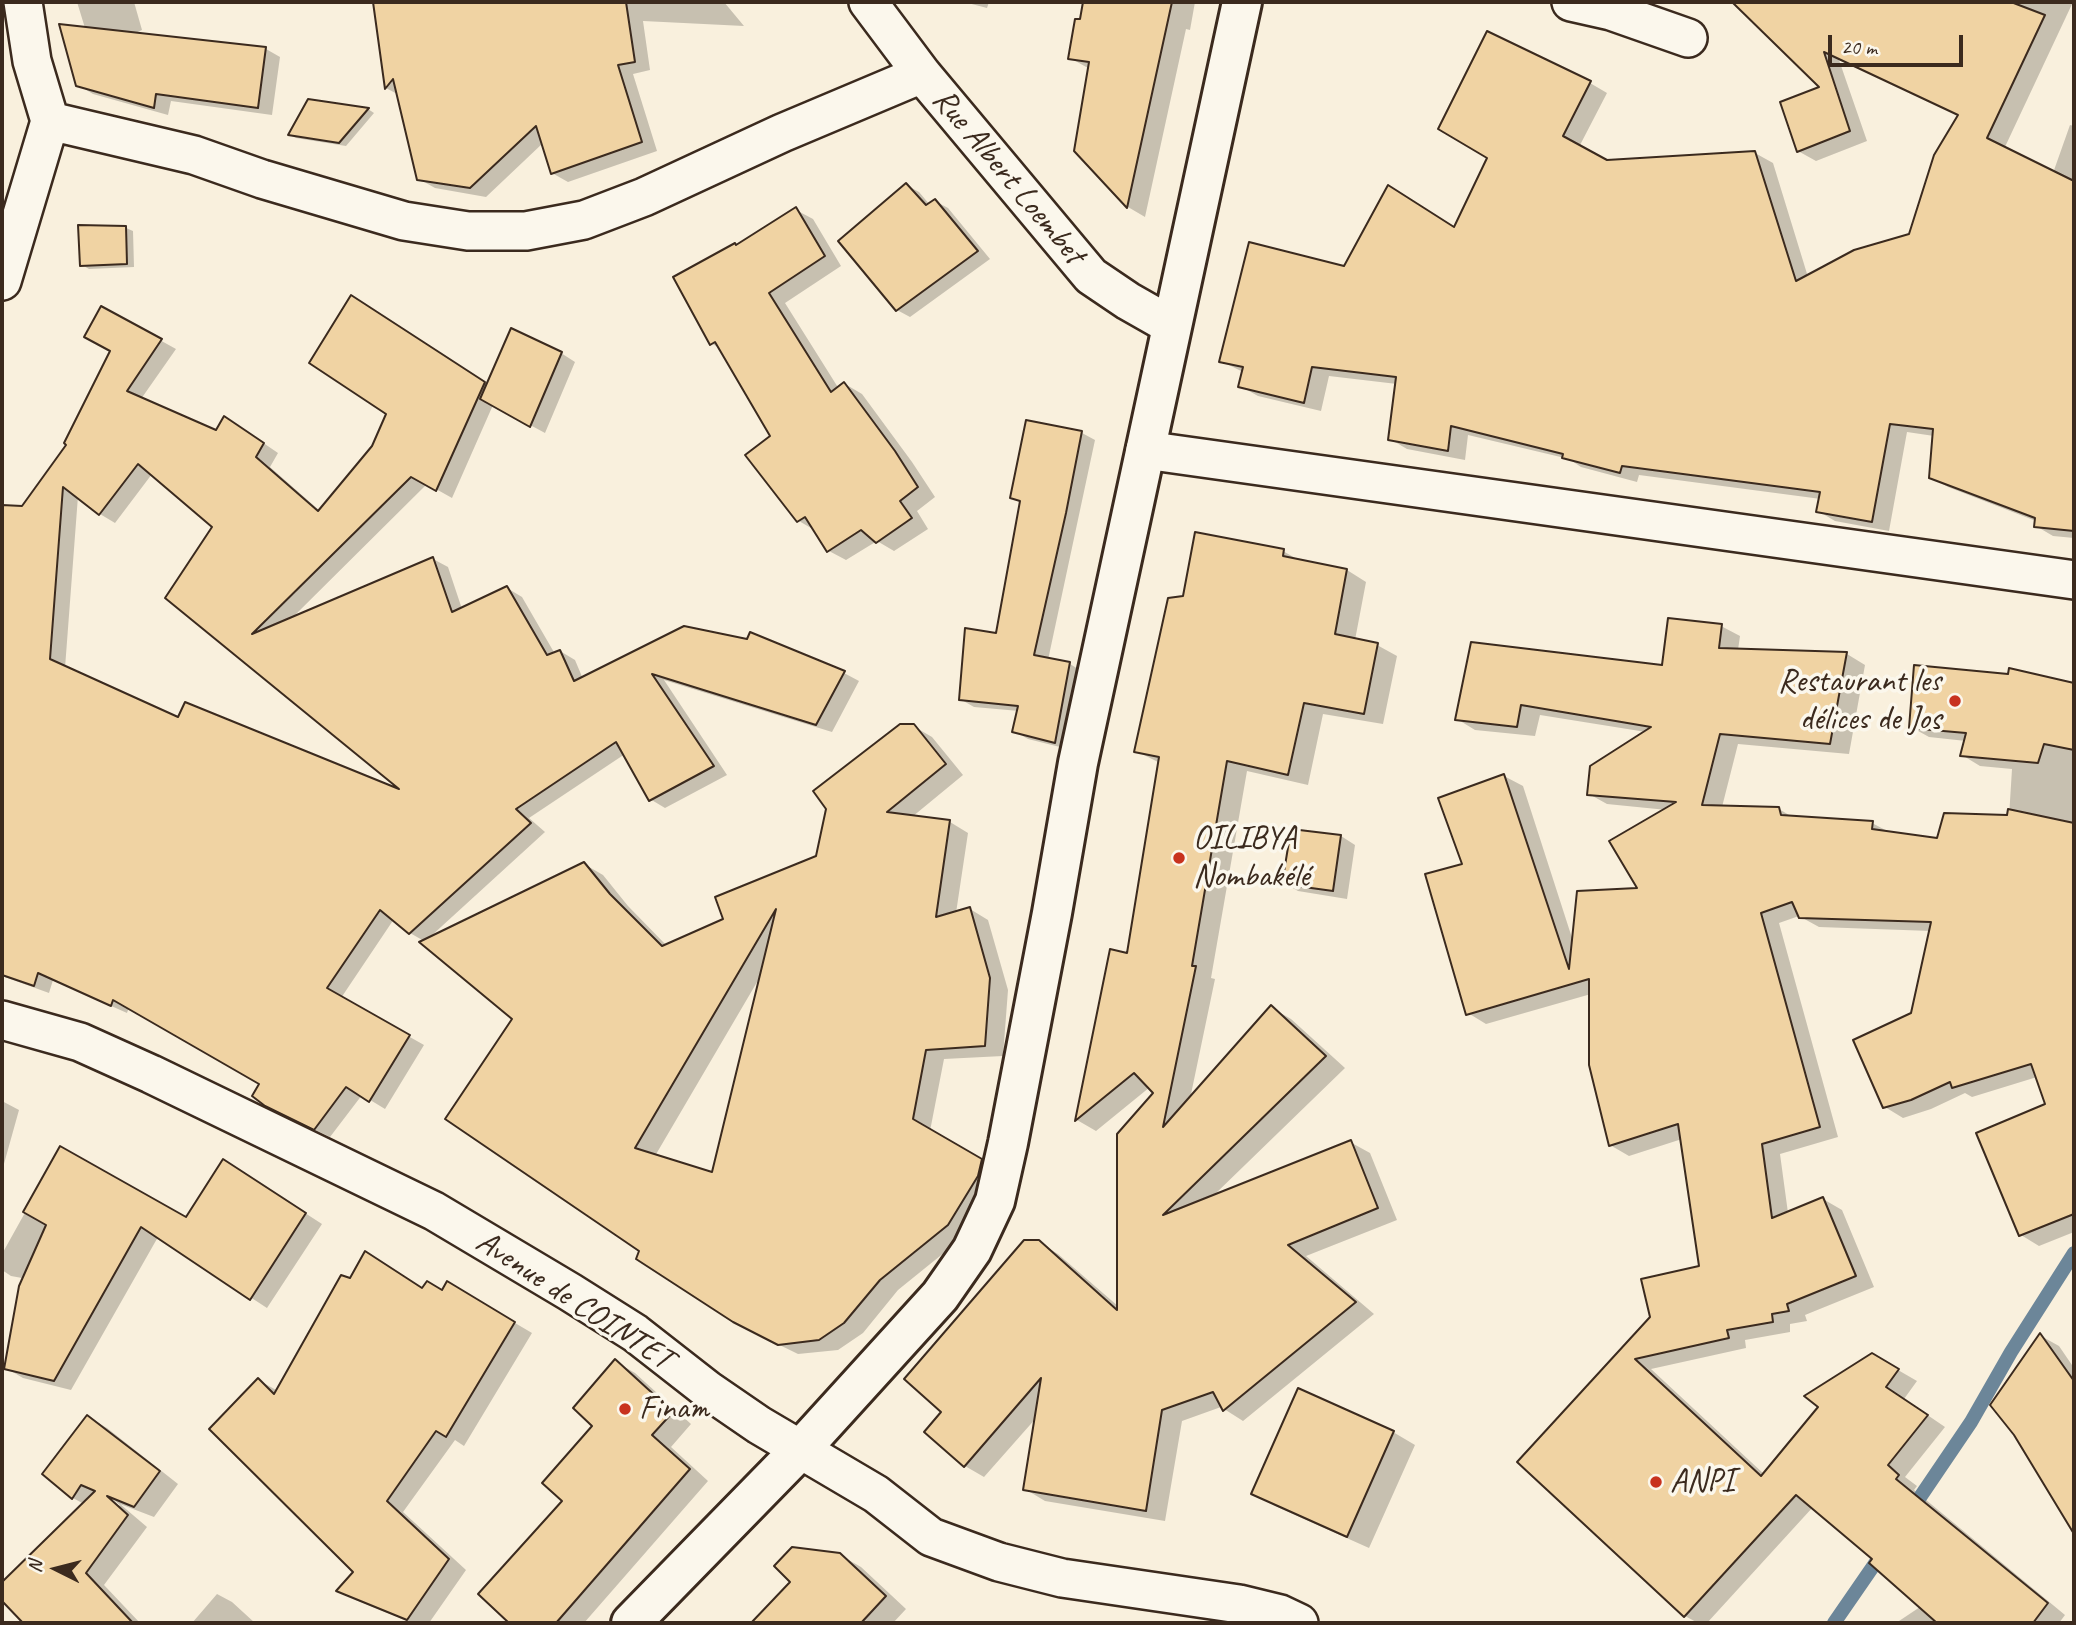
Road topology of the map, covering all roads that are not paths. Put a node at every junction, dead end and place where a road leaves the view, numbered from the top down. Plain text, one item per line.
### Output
1 (23, 2) edge
2 (867, 2) edge
3 (1242, 2) edge
4 (1571, 2) edge
5 (1688, 38) dead end
6 (922, 74) junction
7 (50, 121) junction
8 (2, 281) edge
9 (1172, 326) junction
10 (1145, 450) junction
11 (2074, 580) edge
12 (2, 1020) edge
13 (800, 1450) junction
14 (631, 1623) edge
15 (1299, 1623) edge

1 - 7 street
2 - 6 street, Rue Albert Loembet
3 - 9 main road
4 - 5 street
6 - 7 street
6 - 9 street, Rue Albert Loembet
7 - 8 street
9 - 10 main road
10 - 11 street
10 - 13 main road
12 - 13 street, Avenue de COINTET
13 - 14 main road
13 - 15 street, Avenue de COINTET

